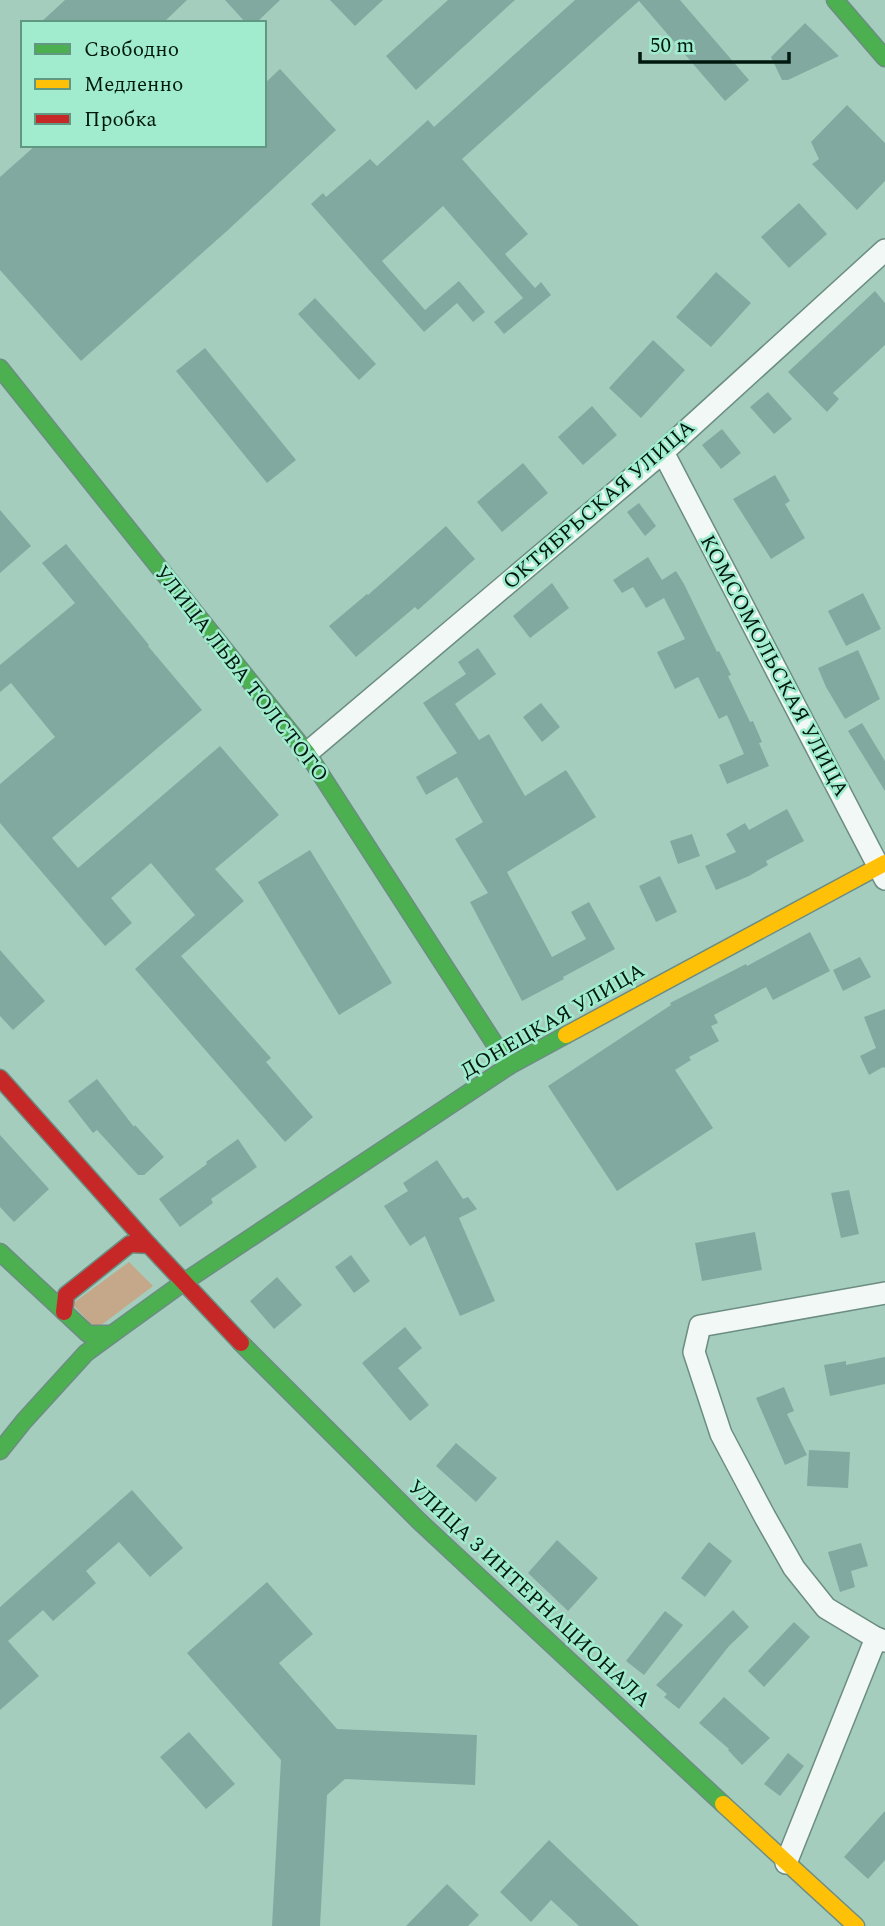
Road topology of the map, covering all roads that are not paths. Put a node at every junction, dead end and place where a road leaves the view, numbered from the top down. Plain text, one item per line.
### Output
1 (835, 0) edge
2 (885, 58) edge
3 (885, 250) edge
4 (0, 368) edge
5 (663, 452) junction
6 (307, 753) junction
7 (883, 869) edge
8 (509, 1066) junction
9 (0, 1078) edge
10 (149, 1245) junction
11 (0, 1252) edge
12 (184, 1282) junction
13 (885, 1293) edge
14 (64, 1312) junction
15 (88, 1334) junction
16 (112, 1334) junction
17 (86, 1353) junction
18 (0, 1451) edge
19 (881, 1639) edge
20 (786, 1863) junction
21 (856, 1926) edge

1 - 2 street
3 - 5 street, ОКТЯБРЬСКАЯ УЛИЦА
4 - 6 street, УЛИЦА ЛЬВА ТОЛСТОГО
5 - 6 street, ОКТЯБРЬСКАЯ УЛИЦА
5 - 7 street, КОМСОМОЛЬСКАЯ УЛИЦА
6 - 8 street, УЛИЦА ЛЬВА ТОЛСТОГО
7 - 8 street, ДОНЕЦКАЯ УЛИЦА
8 - 12 street, ДОНЕЦКАЯ УЛИЦА
9 - 10 street, УЛИЦА 3 ИНТЕРНАЦИОНАЛА
10 - 12 street, УЛИЦА 3 ИНТЕРНАЦИОНАЛА
10 - 14 street
11 - 14 street
12 - 16 street
12 - 20 street, УЛИЦА 3 ИНТЕРНАЦИОНАЛА
13 - 19 street
14 - 15 street
15 - 16 street
15 - 17 street
16 - 17 street
17 - 18 street
19 - 20 street
20 - 21 street, УЛИЦА 3 ИНТЕРНАЦИОНАЛА

